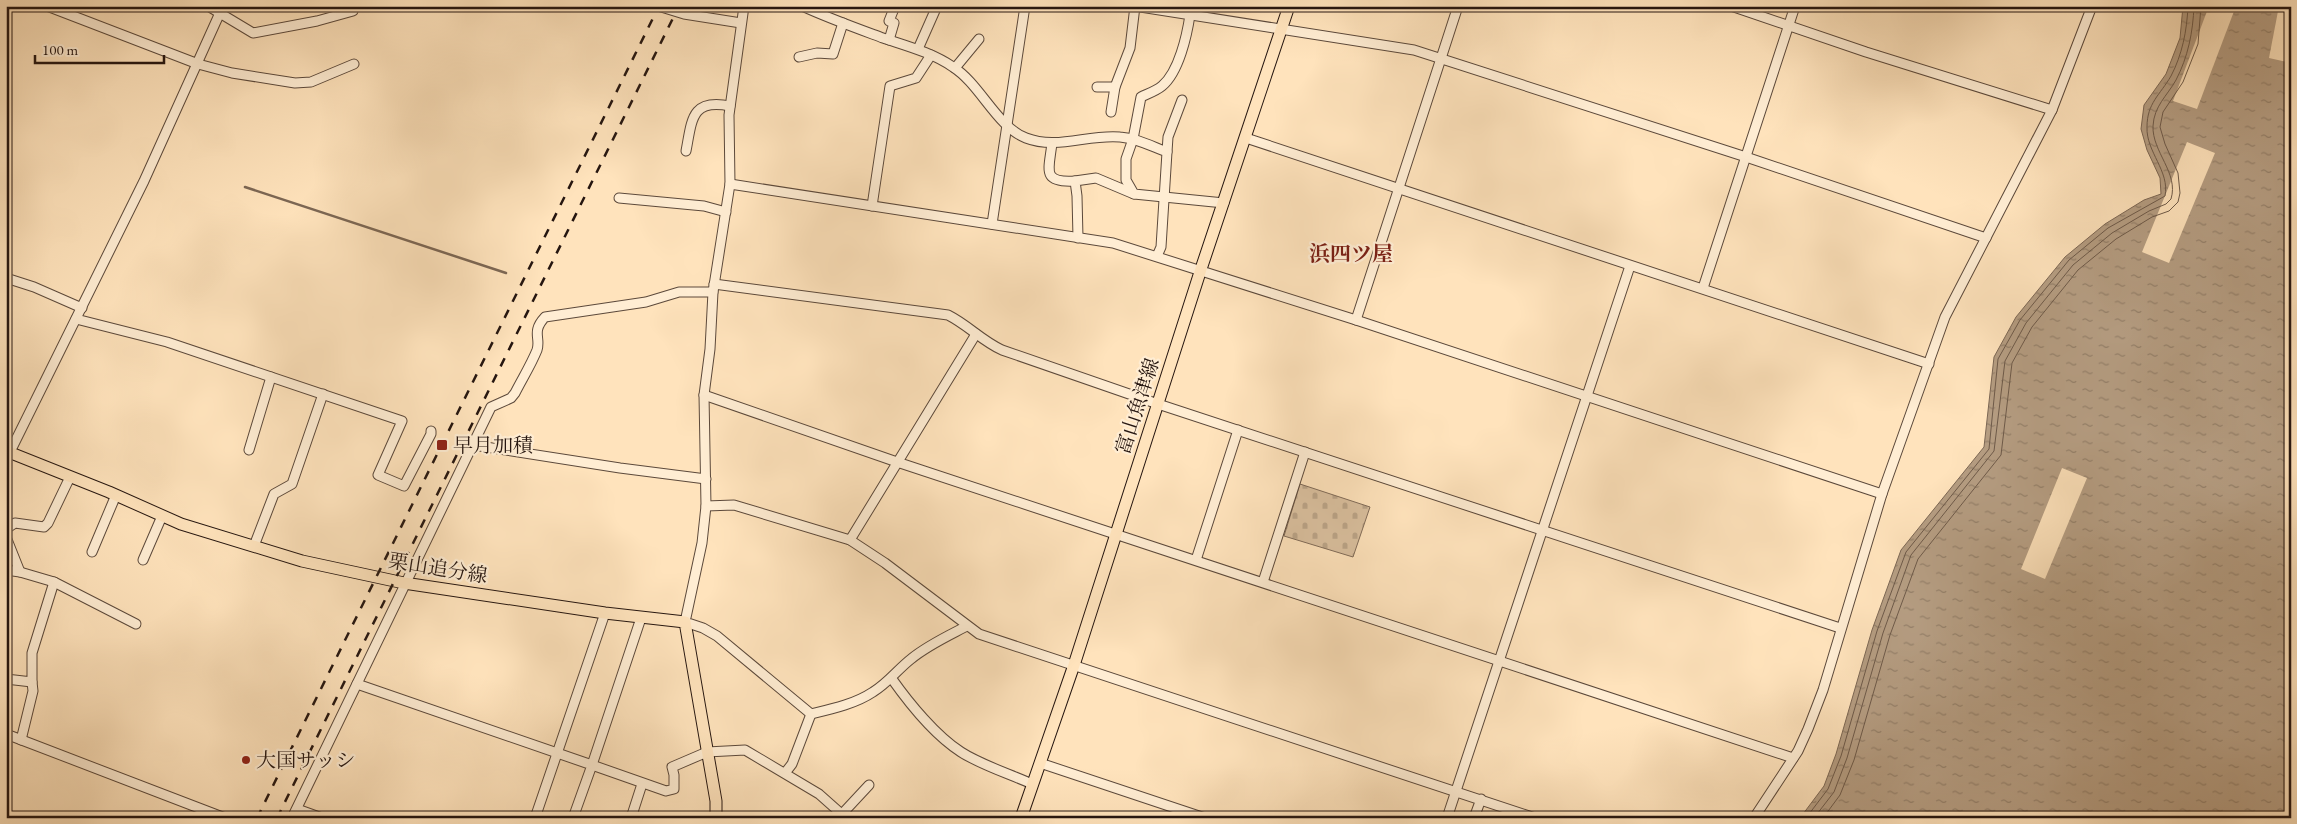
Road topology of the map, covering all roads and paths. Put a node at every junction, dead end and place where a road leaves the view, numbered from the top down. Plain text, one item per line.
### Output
1 (47, 6) edge
2 (208, 6) edge
3 (354, 6) edge
4 (658, 6) edge
5 (744, 6) edge
6 (802, 6) edge
7 (895, 6) edge
8 (937, 6) edge
9 (1025, 6) edge
10 (1135, 6) edge
11 (1289, 6) edge
12 (1458, 6) edge
13 (1732, 6) edge
14 (1795, 6) edge
15 (2092, 6) edge
16 (222, 10) edge
17 (1190, 15) junction
18 (741, 23) junction
19 (843, 23) junction
20 (1789, 25) junction
21 (1281, 28) junction
22 (979, 39) dead end
23 (889, 40) junction
24 (918, 49) junction
25 (930, 55) junction
26 (799, 57) dead end
27 (1441, 58) junction
28 (198, 64) junction
29 (354, 64) dead end
30 (955, 68) junction
31 (1114, 87) junction
32 (1097, 88) dead end
33 (1182, 100) dead end
34 (730, 106) junction
35 (2052, 110) junction
36 (1111, 112) dead end
37 (1006, 124) junction
38 (1246, 138) junction
39 (1133, 139) junction
40 (1052, 143) junction
41 (686, 151) dead end
42 (1167, 152) junction
43 (1746, 157) junction
44 (1075, 181) junction
45 (730, 184) junction
46 (1398, 188) junction
47 (1134, 194) junction
48 (619, 198) dead end
49 (1165, 198) junction
50 (1224, 203) junction
51 (872, 206) junction
52 (726, 212) junction
53 (992, 224) junction
54 (1078, 238) junction
55 (1986, 238) junction
56 (1157, 256) junction
57 (1630, 266) junction
58 (1201, 269) junction
59 (6, 278) edge
60 (714, 288) junction
61 (1703, 288) junction
62 (82, 308) junction
63 (76, 320) junction
64 (1356, 320) junction
65 (976, 334) junction
66 (1929, 364) junction
67 (271, 377) junction
68 (323, 394) junction
69 (704, 395) junction
70 (1588, 397) junction
71 (1158, 404) junction
72 (1238, 430) junction
73 (431, 431) dead end
74 (473, 445) junction
75 (248, 450) dead end
76 (1305, 452) junction
77 (7, 454) edge
78 (897, 462) junction
79 (70, 477) junction
80 (706, 478) junction
81 (1882, 494) junction
82 (116, 495) junction
83 (706, 506) junction
84 (162, 516) junction
85 (6, 530) edge
86 (1544, 530) junction
87 (1116, 534) junction
88 (6, 537) edge
89 (850, 540) junction
90 (254, 546) junction
91 (92, 552) dead end
92 (143, 560) dead end
93 (1196, 560) junction
94 (6, 570) edge
95 (20, 572) junction
96 (54, 582) junction
97 (1263, 582) junction
98 (404, 583) junction
99 (605, 613) junction
100 (641, 618) junction
101 (686, 622) junction
102 (136, 624) dead end
103 (967, 626) junction
104 (1840, 628) junction
105 (1500, 660) junction
106 (1074, 665) junction
107 (6, 679) edge
108 (892, 679) junction
109 (32, 682) junction
110 (357, 684) junction
111 (811, 714) junction
112 (6, 734) edge
113 (21, 740) junction
114 (707, 752) junction
115 (557, 753) junction
116 (1793, 758) junction
117 (1040, 763) junction
118 (592, 765) junction
119 (785, 774) junction
120 (642, 784) junction
121 (1032, 784) junction
122 (869, 785) dead end
123 (1455, 791) junction
124 (1481, 800) junction
125 (297, 809) junction
126 (844, 816) edge
127 (225, 818) edge
128 (292, 818) edge
129 (322, 818) edge
130 (535, 818) edge
131 (573, 818) edge
132 (631, 818) edge
133 (716, 818) edge
134 (1022, 818) edge
135 (1205, 818) edge
136 (1446, 818) edge
137 (1474, 818) edge
138 (1535, 818) edge
139 (1754, 818) edge

1 - 28 street
2 - 16 street
3 - 16 street
4 - 18 street
5 - 18 street
6 - 19 street
7 - 23 street
8 - 24 street
9 - 37 street
10 - 17 street
10 - 31 street
11 - 21 main road, 富山魚津線
12 - 27 street
13 - 20 street
14 - 20 street
15 - 35 street
16 - 28 street
17 - 21 street
17 - 39 street
18 - 34 street
19 - 23 street
19 - 26 street
20 - 35 street
20 - 43 street
21 - 27 street
21 - 38 main road, 富山魚津線
22 - 30 street
23 - 24 street
24 - 25 street
25 - 30 street
25 - 51 street
27 - 43 street
27 - 46 street
28 - 29 street
28 - 62 street
30 - 37 street
31 - 32 street
31 - 36 street
33 - 42 street
34 - 41 street
34 - 45 street
35 - 55 street
37 - 40 street
37 - 53 street
38 - 46 street
38 - 50 main road, 富山魚津線
39 - 40 street
39 - 42 street
39 - 47 street
40 - 44 street
42 - 49 street
43 - 55 street
43 - 61 street
44 - 47 street
44 - 54 street
45 - 51 street
45 - 52 street
46 - 57 street
46 - 64 street
47 - 49 street
48 - 52 street
49 - 50 street
49 - 56 street
50 - 58 main road, 富山魚津線
51 - 53 street
52 - 60 street
53 - 54 street
54 - 56 street
55 - 66 street
56 - 58 street
57 - 61 street
57 - 70 street
58 - 64 street
58 - 71 main road, 富山魚津線
59 - 62 street
60 - 65 street
60 - 69 street
60 - 74 street
61 - 66 street
62 - 63 street
63 - 67 street
63 - 77 street
64 - 70 street
65 - 71 street
65 - 78 street
66 - 81 street
67 - 68 street
67 - 75 street
68 - 73 street
68 - 90 street
69 - 78 street
69 - 80 street
70 - 81 street
70 - 86 street
71 - 72 street
71 - 87 main road, 富山魚津線
72 - 76 street
72 - 93 street
74 - 80 street
74 - 98 street
76 - 86 street
76 - 97 street
77 - 79 main road, 栗山追分線
78 - 87 street
78 - 89 street
79 - 82 main road, 栗山追分線
79 - 85 street
80 - 83 street
81 - 104 street
82 - 84 main road, 栗山追分線
82 - 91 street
83 - 89 street
83 - 101 street
84 - 90 main road, 栗山追分線
84 - 92 street
86 - 104 street
86 - 105 street
87 - 93 street
87 - 106 main road, 富山魚津線
88 - 95 street
89 - 103 street
90 - 98 main road, 栗山追分線
93 - 97 street
94 - 95 street
95 - 96 street
96 - 102 street
96 - 109 street
97 - 105 street
98 - 99 main road, 栗山追分線
98 - 110 street
99 - 100 main road, 栗山追分線
99 - 115 street
100 - 101 main road, 栗山追分線
100 - 118 street
101 - 111 street
101 - 114 main road
103 - 106 street
103 - 108 street
104 - 116 street
105 - 116 street
105 - 123 street
106 - 117 main road, 富山魚津線
106 - 123 street
107 - 109 street
108 - 111 street
108 - 121 street
109 - 113 street
110 - 115 street
110 - 125 street
111 - 119 street
112 - 113 street
113 - 127 street
114 - 119 street
114 - 120 street
114 - 133 main road
115 - 118 street
115 - 130 street
116 - 139 street
117 - 121 main road, 富山魚津線
117 - 135 street
118 - 120 street
118 - 131 street
119 - 126 street
120 - 132 street
121 - 134 main road, 富山魚津線
122 - 126 street
123 - 124 street
123 - 136 street
124 - 137 street
124 - 138 street
125 - 128 street
125 - 129 street

